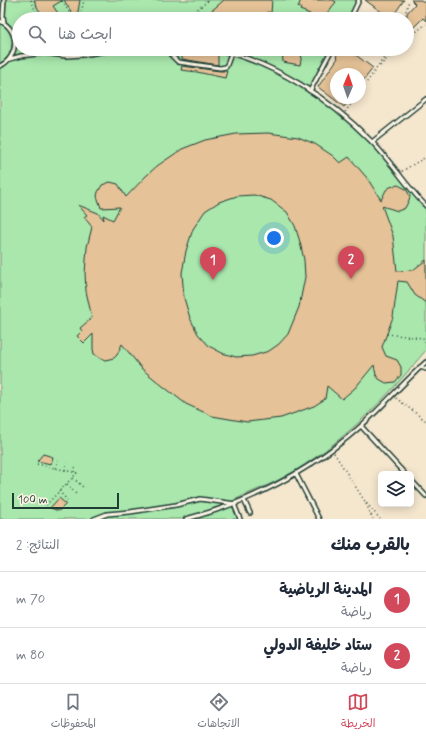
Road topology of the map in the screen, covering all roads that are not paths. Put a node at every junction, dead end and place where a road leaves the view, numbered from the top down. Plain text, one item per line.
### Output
1 (4, 0) edge
2 (359, 0) edge
3 (353, 12) edge
4 (0, 21) edge
5 (4, 23) junction
6 (12, 32) edge
7 (12, 54) edge
8 (21, 56) edge
9 (172, 56) edge
10 (230, 56) edge
11 (240, 56) edge
12 (328, 56) edge
13 (10, 59) junction
14 (0, 66) edge
15 (310, 91) junction
16 (426, 99) edge
17 (372, 142) junction
18 (424, 203) edge
19 (426, 206) edge
20 (426, 362) edge
21 (420, 367) junction
22 (426, 369) edge
23 (361, 426) junction
24 (402, 471) edge
25 (296, 474) junction
26 (414, 483) edge
27 (426, 496) edge
28 (244, 500) junction
29 (235, 504) junction
30 (250, 513) dead end
31 (94, 519) edge
32 (186, 519) edge
33 (240, 519) edge
34 (319, 519) edge

1 - 5 lane
2 - 3 lane
4 - 5 lane
5 - 6 lane
7 - 13 lane
8 - 13 lane
9 - 10 lane
11 - 15 lane
12 - 15 lane
13 - 14 lane
15 - 17 lane
16 - 17 lane
17 - 18 lane
18 - 19 lane
20 - 21 lane
21 - 22 lane
21 - 23 lane
23 - 24 lane
23 - 25 lane
25 - 28 lane
25 - 34 lane
26 - 27 lane
28 - 29 lane
28 - 30 lane
29 - 31 lane
29 - 32 lane
29 - 33 lane

